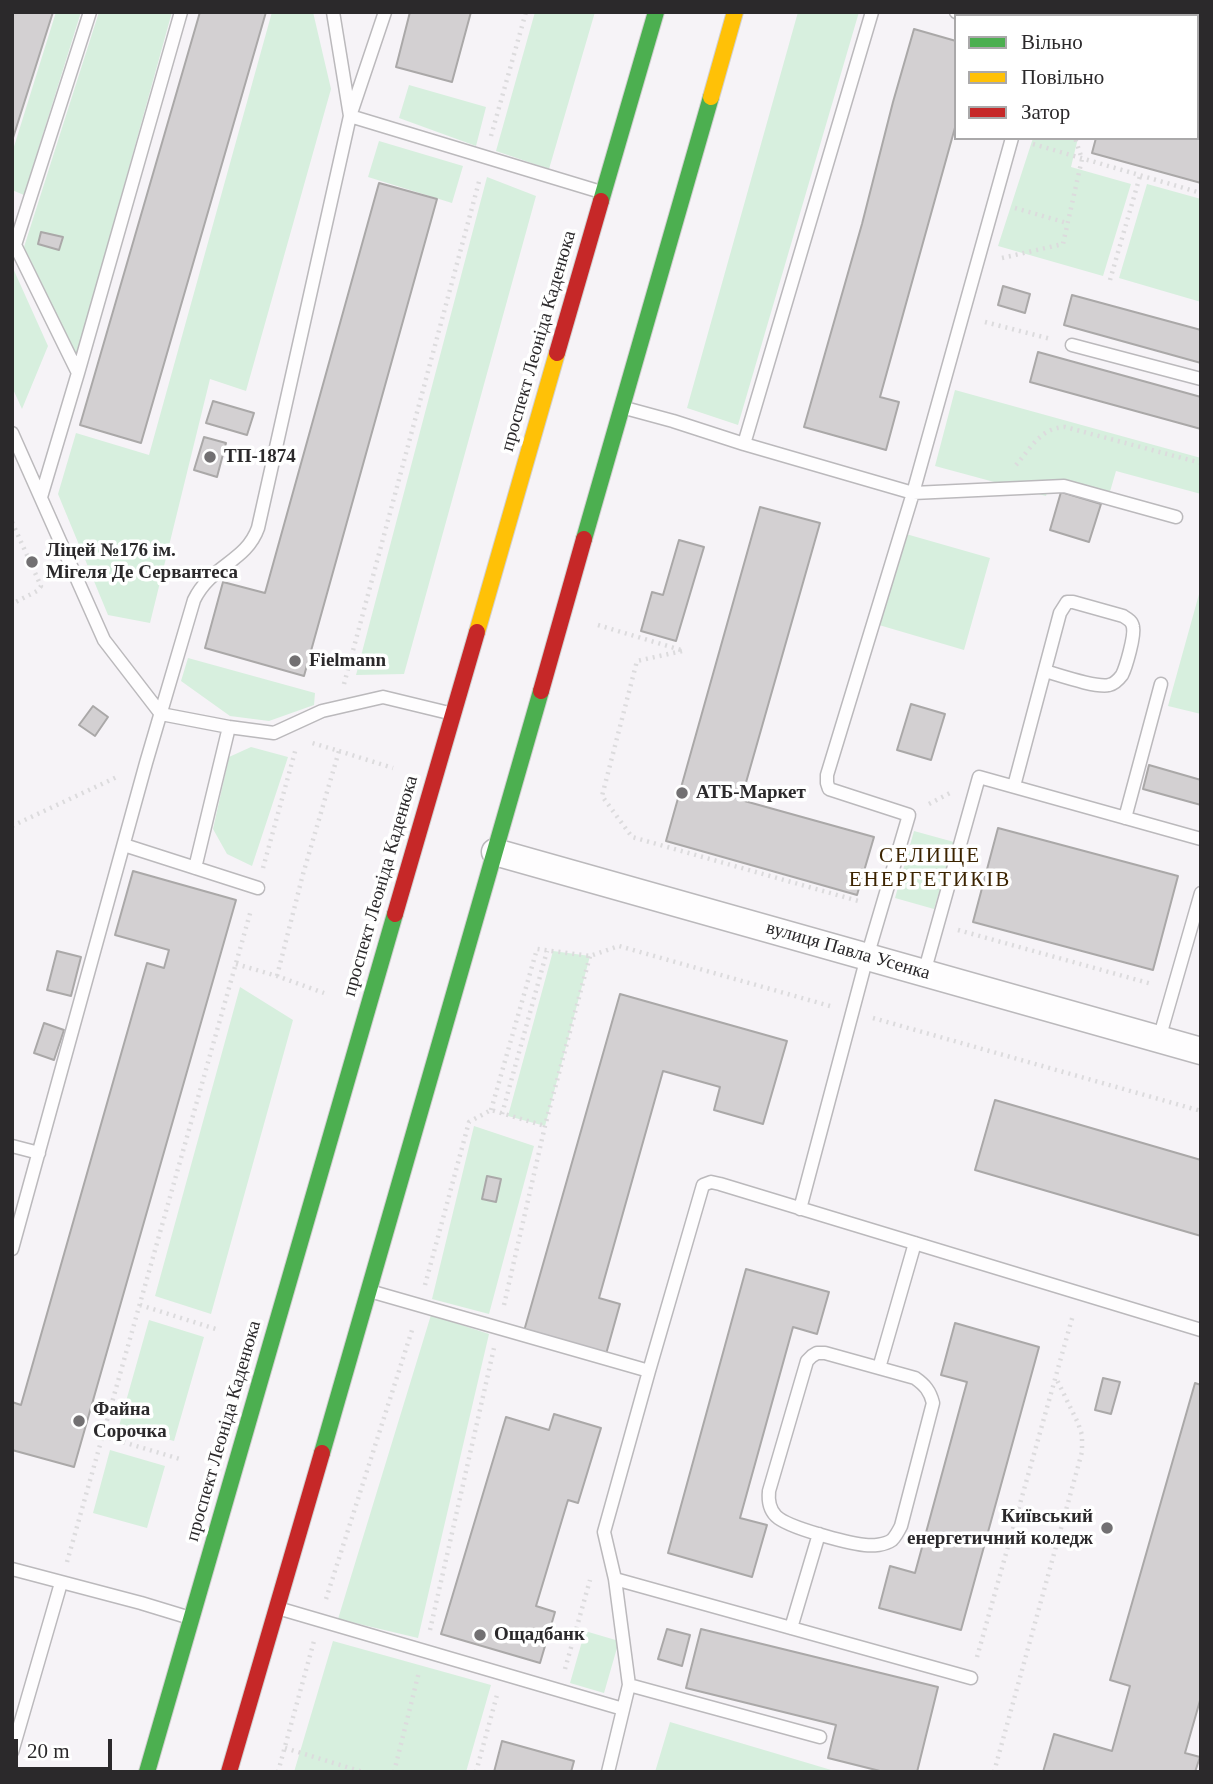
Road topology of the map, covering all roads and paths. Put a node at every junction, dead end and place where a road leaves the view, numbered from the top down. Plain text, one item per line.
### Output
1 (90, 12) edge
2 (181, 12) edge
3 (333, 12) edge
4 (385, 12) edge
5 (526, 12) edge
6 (656, 12) edge
7 (734, 12) edge
8 (872, 12) edge
9 (350, 116) junction
10 (1011, 140) edge
11 (1019, 140) edge
12 (1076, 140) edge
13 (485, 157) junction
14 (1082, 159) junction
15 (1140, 176) junction
16 (604, 193) junction
17 (1201, 193) edge
18 (994, 202) junction
19 (1068, 223) junction
20 (13, 244) edge
21 (977, 264) junction
22 (1110, 280) dead end
23 (978, 320) dead end
24 (1072, 345) joint
25 (78, 373) junction
26 (1201, 379) edge
27 (621, 407) junction
28 (12, 433) edge
29 (744, 444) junction
30 (1201, 464) edge
31 (997, 489) junction
32 (913, 493) junction
33 (41, 496) junction
34 (1176, 517) dead end
35 (12, 522) edge
36 (12, 604) edge
37 (598, 625) dead end
38 (1045, 671) junction
39 (1161, 684) dead end
40 (337, 708) junction
41 (161, 714) junction
42 (453, 714) junction
43 (229, 727) junction
44 (339, 751) junction
45 (146, 763) junction
46 (393, 768) dead end
47 (979, 776) junction
48 (1014, 786) junction
49 (909, 815) junction
50 (1125, 818) junction
51 (12, 826) edge
52 (632, 836) dead end
53 (1201, 839) edge
54 (124, 845) junction
55 (495, 852) junction
56 (195, 868) junction
57 (258, 888) junction
58 (1201, 893) edge
59 (547, 951) junction
60 (590, 956) junction
61 (867, 957) junction
62 (236, 964) junction
63 (924, 973) junction
64 (277, 976) junction
65 (324, 993) dead end
66 (852, 1012) junction
67 (1159, 1039) junction
68 (1201, 1051) edge
69 (491, 1110) junction
70 (1201, 1111) edge
71 (502, 1114) junction
72 (545, 1126) junction
73 (12, 1146) edge
74 (39, 1153) junction
75 (800, 1209) junction
76 (915, 1243) junction
77 (12, 1249) edge
78 (369, 1291) junction
79 (1079, 1293) junction
80 (140, 1305) junction
81 (420, 1305) junction
82 (499, 1328) junction
83 (219, 1330) dead end
84 (1201, 1330) edge
85 (878, 1368) junction
86 (649, 1371) junction
87 (1056, 1378) junction
88 (103, 1436) junction
89 (183, 1460) dead end
90 (604, 1532) junction
91 (819, 1534) junction
92 (12, 1569) edge
93 (615, 1579) junction
94 (61, 1583) junction
95 (277, 1608) junction
96 (192, 1618) junction
97 (320, 1620) junction
98 (792, 1628) junction
99 (425, 1651) junction
100 (503, 1674) junction
101 (971, 1678) joint
102 (629, 1685) junction
103 (559, 1690) junction
104 (623, 1709) junction
105 (820, 1737) dead end
106 (285, 1748) junction
107 (12, 1752) edge
108 (147, 1772) edge
109 (229, 1772) edge
110 (278, 1772) edge
111 (363, 1772) edge
112 (394, 1772) edge
113 (476, 1772) edge
114 (608, 1772) edge
115 (994, 1772) edge

1 - 20 lane
2 - 25 lane
3 - 9 lane
4 - 9 lane
5 - 13 path
6 - 16 highway, проспект Леоніда Каденюка
7 - 27 highway
8 - 29 lane
9 - 13 lane
9 - 41 lane
10 - 18 lane
11 - 14 path
12 - 14 path
13 - 16 lane
13 - 40 path
14 - 15 path
14 - 19 path
15 - 17 path
15 - 22 path
16 - 42 highway, проспект Леоніда Каденюка
18 - 19 path
18 - 21 lane
19 - 21 path
20 - 25 lane
21 - 32 lane
23 - 24 path
24 - 26 lane
25 - 33 lane
27 - 29 lane
27 - 55 highway
28 - 33 lane
29 - 32 lane
30 - 31 path
31 - 32 lane
31 - 34 lane
32 - 49 lane
33 - 41 lane
35 - 36 path
37 - 52 path
38 - 38 lane
38 - 48 lane
39 - 50 lane
40 - 42 lane
40 - 43 lane
41 - 43 lane
41 - 45 lane
42 - 96 highway, проспект Леоніда Каденюка
43 - 56 lane
44 - 46 path
44 - 57 path
44 - 64 path
45 - 51 path
45 - 54 lane
47 - 48 lane
47 - 49 path
47 - 63 lane
48 - 50 lane
49 - 61 lane
50 - 53 lane
54 - 56 lane
54 - 74 lane
55 - 61 street, вулиця Павла Усенка
55 - 78 highway
56 - 57 lane
57 - 62 path
58 - 67 lane
59 - 60 path
59 - 69 path
59 - 71 path
60 - 66 path
60 - 72 path
61 - 63 street, вулиця Павла Усенка
61 - 66 lane
62 - 64 path
62 - 80 path
63 - 67 street, вулиця Павла Усенка
64 - 65 path
66 - 70 path
66 - 75 lane
67 - 68 street, вулиця Павла Усенка
69 - 71 path
69 - 81 path
71 - 72 path
72 - 82 path
73 - 74 lane
74 - 77 lane
75 - 76 lane
75 - 86 lane
76 - 79 lane
76 - 85 lane
78 - 81 lane
78 - 95 highway
79 - 84 lane
79 - 87 path
80 - 83 path
80 - 88 path
81 - 82 lane
81 - 97 path
82 - 86 lane
82 - 99 path
85 - 91 lane
85 - 91 lane
86 - 90 lane
87 - 101 path
87 - 115 path
88 - 89 path
88 - 94 path
90 - 93 lane
90 - 103 path
91 - 98 lane
92 - 94 lane
93 - 98 lane
93 - 102 lane
94 - 96 lane
94 - 107 lane
95 - 97 lane
95 - 109 highway
96 - 108 highway, проспект Леоніда Каденюка
97 - 99 lane
97 - 106 path
98 - 101 lane
99 - 100 lane
99 - 112 path
100 - 103 lane
100 - 113 path
102 - 104 lane
102 - 105 lane
103 - 104 lane
104 - 114 lane
106 - 110 path
106 - 111 path

